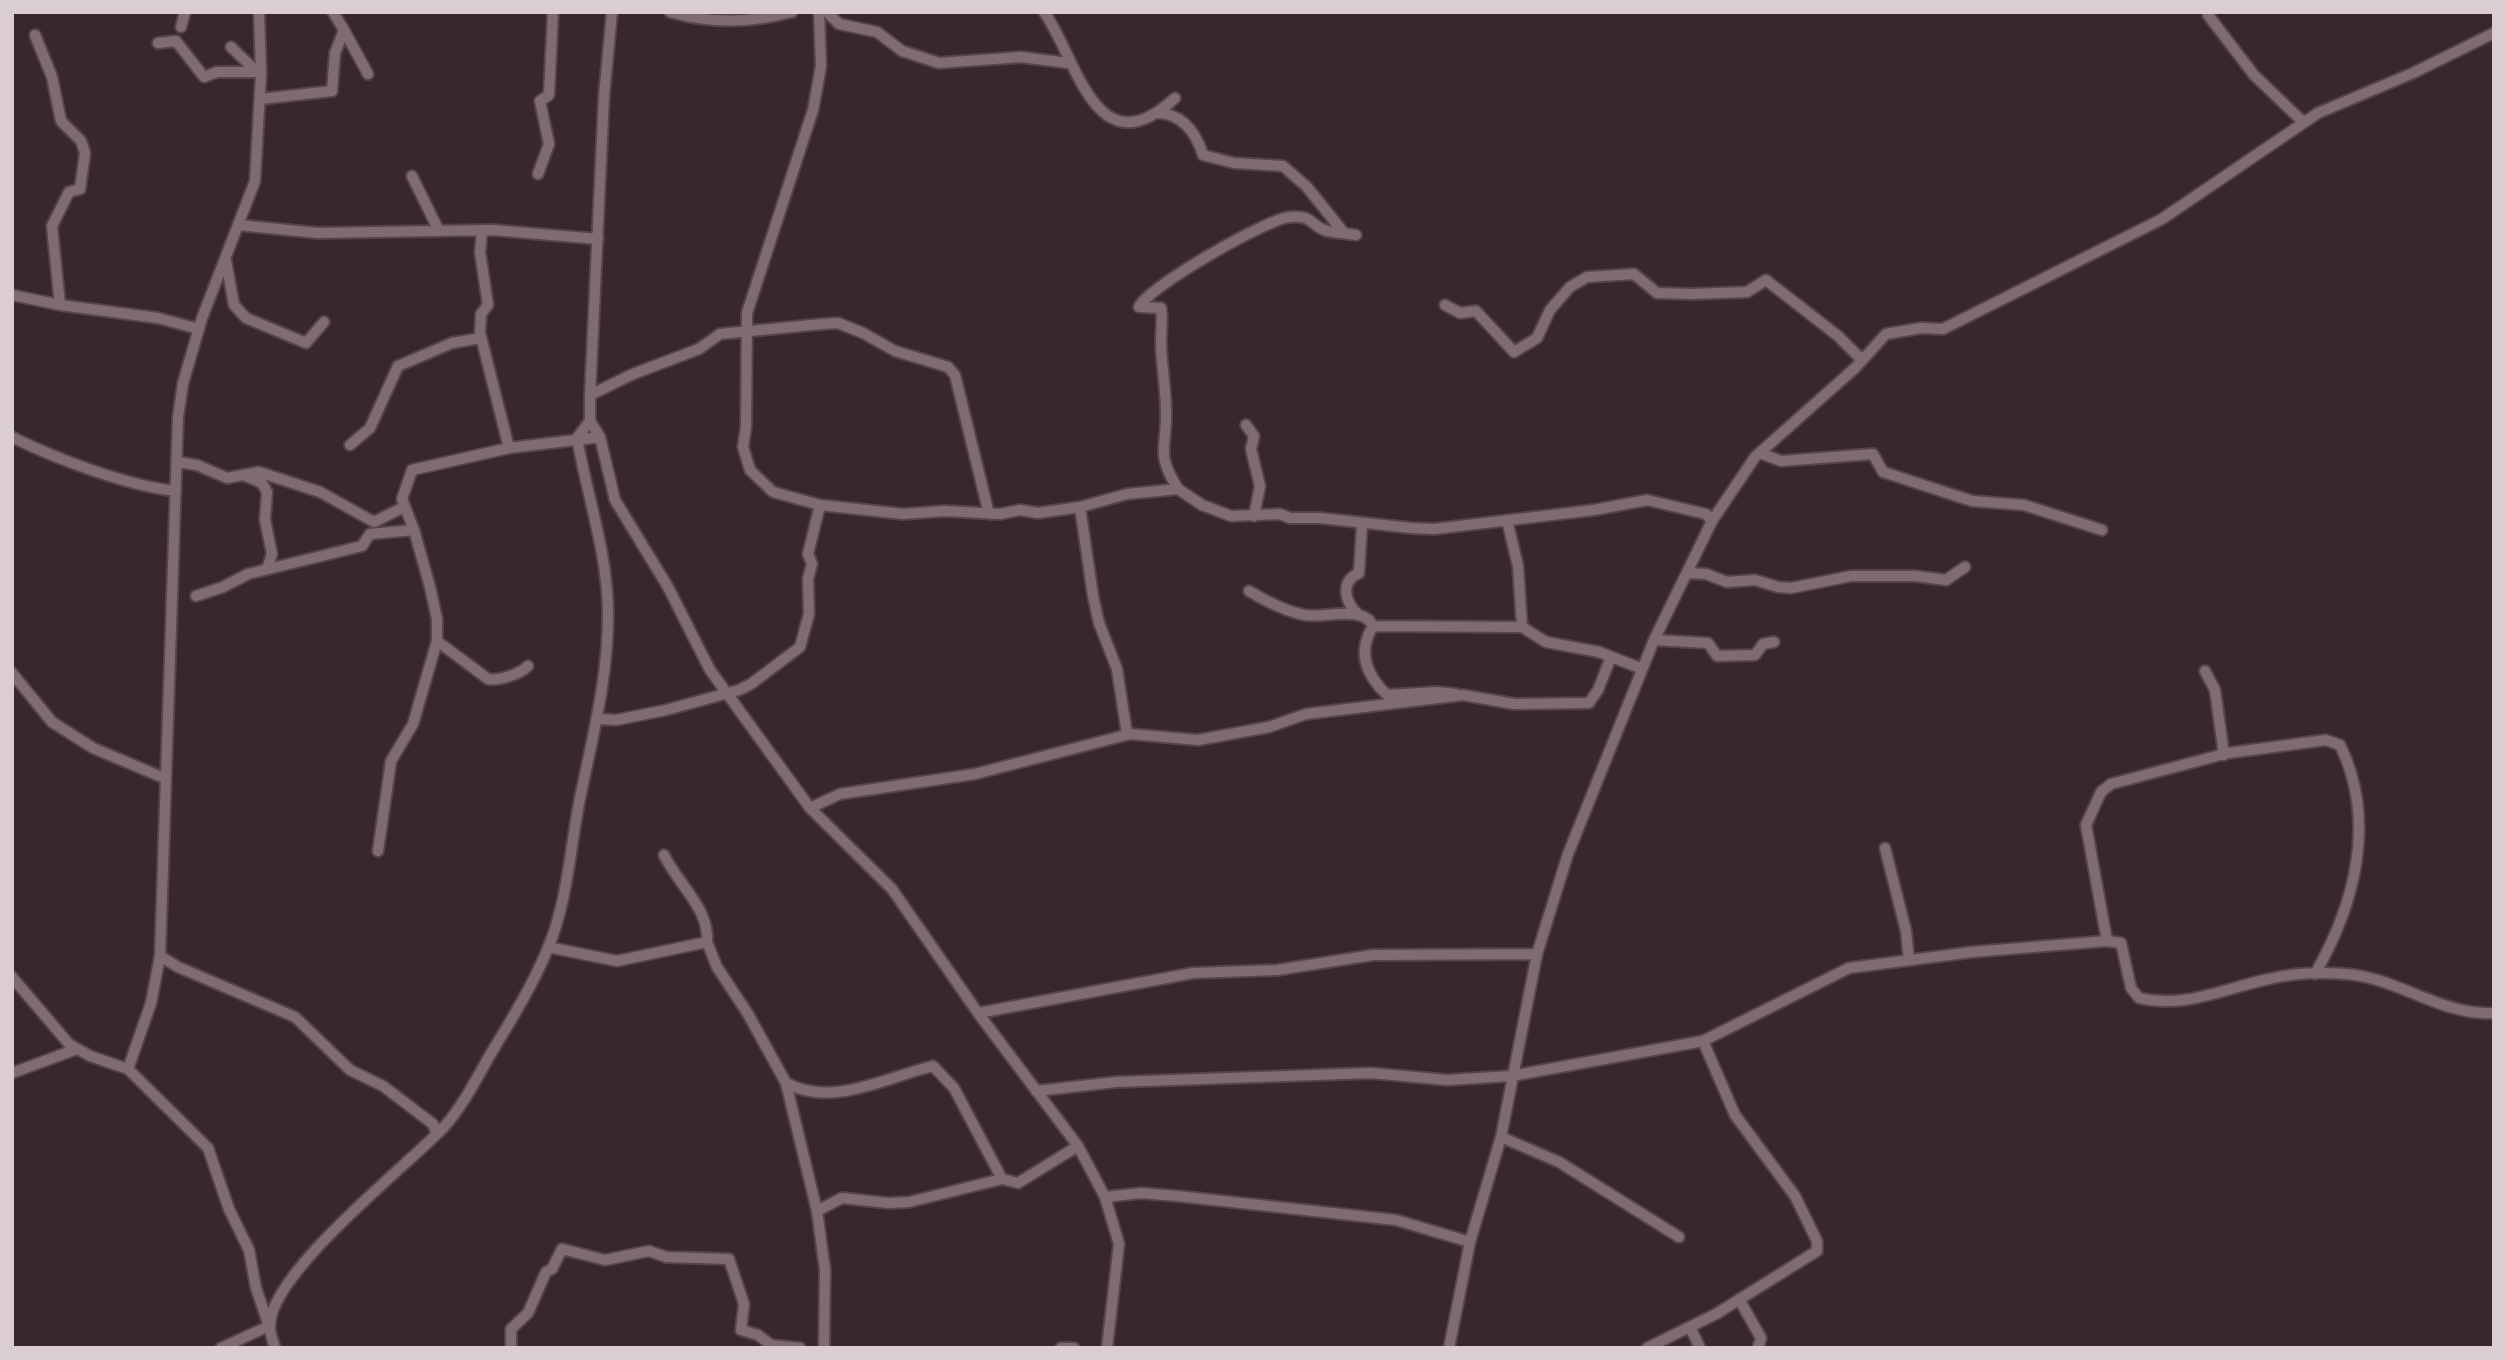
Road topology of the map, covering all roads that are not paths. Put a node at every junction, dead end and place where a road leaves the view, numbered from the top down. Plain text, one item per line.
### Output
1 (185, 12) edge
2 (259, 12) edge
3 (333, 12) edge
4 (554, 12) edge
5 (612, 12) edge
6 (670, 12) edge
7 (792, 12) edge
8 (819, 12) edge
9 (827, 12) edge
10 (1044, 12) edge
11 (2208, 15) dead end
12 (181, 27) dead end
13 (344, 30) junction
14 (2494, 33) edge
15 (35, 35) dead end
16 (158, 43) dead end
17 (231, 47) dead end
18 (1068, 63) junction
19 (259, 72) junction
20 (368, 74) dead end
21 (1175, 98) dead end
22 (260, 99) junction
23 (1158, 113) junction
24 (2303, 122) junction
25 (538, 174) dead end
26 (412, 176) dead end
27 (238, 225) junction
28 (482, 231) junction
29 (439, 232) junction
30 (598, 239) junction
31 (226, 261) junction
32 (12, 295) edge
33 (60, 305) junction
34 (1445, 305) dead end
35 (324, 322) dead end
36 (199, 329) junction
37 (747, 329) junction
38 (481, 338) junction
39 (1862, 360) junction
40 (590, 395) junction
41 (590, 421) junction
42 (1246, 425) dead end
43 (12, 437) edge
44 (600, 437) junction
45 (577, 438) junction
46 (350, 445) dead end
47 (509, 449) junction
48 (1760, 453) junction
49 (177, 461) junction
50 (240, 474) junction
51 (1178, 489) junction
52 (176, 492) junction
53 (820, 505) junction
54 (1080, 506) junction
55 (404, 507) junction
56 (989, 514) junction
57 (1254, 516) junction
58 (1507, 520) junction
59 (1712, 520) junction
60 (1362, 524) junction
61 (414, 530) junction
62 (2102, 530) dead end
63 (1965, 567) dead end
64 (267, 569) junction
65 (1687, 573) junction
66 (1250, 591) dead end
67 (196, 596) dead end
68 (1359, 615) junction
69 (1373, 626) junction
70 (1522, 627) junction
71 (1654, 640) junction
72 (438, 641) junction
73 (1774, 642) dead end
74 (1611, 657) junction
75 (528, 666) dead end
76 (1640, 668) junction
77 (2205, 671) dead end
78 (12, 673) edge
79 (729, 692) junction
80 (1464, 695) junction
81 (598, 719) junction
82 (1127, 734) junction
83 (2224, 755) junction
84 (164, 778) junction
85 (810, 808) junction
86 (1885, 848) dead end
87 (378, 852) dead end
88 (664, 855) dead end
89 (2107, 941) junction
90 (707, 942) junction
91 (548, 947) junction
92 (1537, 954) junction
93 (160, 956) junction
94 (1909, 960) junction
95 (2315, 974) junction
96 (12, 977) edge
97 (978, 1013) junction
98 (2494, 1013) edge
99 (1703, 1041) junction
100 (77, 1049) junction
101 (128, 1069) junction
102 (12, 1073) edge
103 (1511, 1076) junction
104 (786, 1083) junction
105 (1036, 1091) junction
106 (802, 1092) junction
107 (790, 1104) junction
108 (437, 1134) junction
109 (1500, 1137) junction
110 (1078, 1146) junction
111 (1002, 1179) junction
112 (1105, 1197) junction
113 (817, 1211) junction
114 (1679, 1237) dead end
115 (1470, 1242) junction
116 (1739, 1299) junction
117 (269, 1326) junction
118 (1690, 1327) junction
119 (221, 1348) edge
120 (275, 1348) edge
121 (511, 1348) edge
122 (800, 1348) edge
123 (824, 1348) edge
124 (1061, 1348) edge
125 (1074, 1348) edge
126 (1107, 1348) edge
127 (1449, 1348) edge
128 (1647, 1348) edge
129 (1700, 1348) edge
130 (1758, 1348) edge

1 - 12 street
2 - 19 street
3 - 13 street
4 - 25 street
5 - 30 street
6 - 7 street
8 - 37 street
9 - 18 street
10 - 18 street
11 - 24 street
13 - 20 street
13 - 22 street
14 - 24 street
15 - 33 street
16 - 19 street
17 - 19 street
18 - 23 street
19 - 22 street
21 - 23 street
22 - 27 street
23 - 51 street
24 - 39 street
26 - 29 street
27 - 29 street
27 - 31 street
28 - 29 street
28 - 30 street
28 - 38 street
30 - 40 street
31 - 35 street
31 - 36 street
32 - 33 street
33 - 36 street
34 - 39 street
36 - 49 street
37 - 40 street
37 - 53 street
37 - 56 street
38 - 46 street
38 - 47 street
39 - 48 street
40 - 41 street
41 - 44 street
41 - 45 street
42 - 57 street
43 - 52 street
44 - 45 street
44 - 79 street
45 - 47 street
45 - 81 street
47 - 55 street
48 - 59 street
48 - 62 street
49 - 50 street
49 - 52 street
50 - 55 street
50 - 64 street
51 - 54 street
51 - 57 street
52 - 84 street
53 - 56 street
53 - 79 street
54 - 56 street
54 - 82 street
55 - 61 street
57 - 60 street
58 - 59 street
58 - 60 street
58 - 70 street
59 - 65 street
60 - 68 street
61 - 64 street
61 - 72 street
63 - 65 street
64 - 67 street
65 - 71 street
66 - 68 street
68 - 69 street
69 - 70 street
69 - 80 street
70 - 74 street
71 - 73 street
71 - 76 street
72 - 75 street
72 - 87 street
74 - 76 street
74 - 80 street
76 - 92 street
77 - 83 street
78 - 84 street
79 - 81 street
79 - 85 street
80 - 82 street
81 - 91 street
82 - 85 street
83 - 89 street
83 - 95 street
84 - 93 street
85 - 97 street
86 - 94 street
88 - 90 street
89 - 94 street
89 - 95 street
90 - 91 street
90 - 104 street
91 - 108 street
92 - 97 street
92 - 103 street
93 - 101 street
93 - 108 street
94 - 99 street
95 - 98 street
96 - 100 street
97 - 105 street
99 - 103 street
99 - 116 street
100 - 101 street
100 - 102 street
101 - 117 street
103 - 105 street
103 - 109 street
104 - 106 street
104 - 107 street
105 - 110 street
106 - 107 street
106 - 111 street
107 - 113 street
108 - 117 street
109 - 114 street
109 - 115 street
110 - 111 street
110 - 112 street
111 - 113 street
112 - 115 street
112 - 126 street
113 - 123 street
115 - 127 street
116 - 118 street
116 - 130 street
117 - 119 street
117 - 120 street
118 - 128 street
118 - 129 street
121 - 122 street
124 - 125 street

